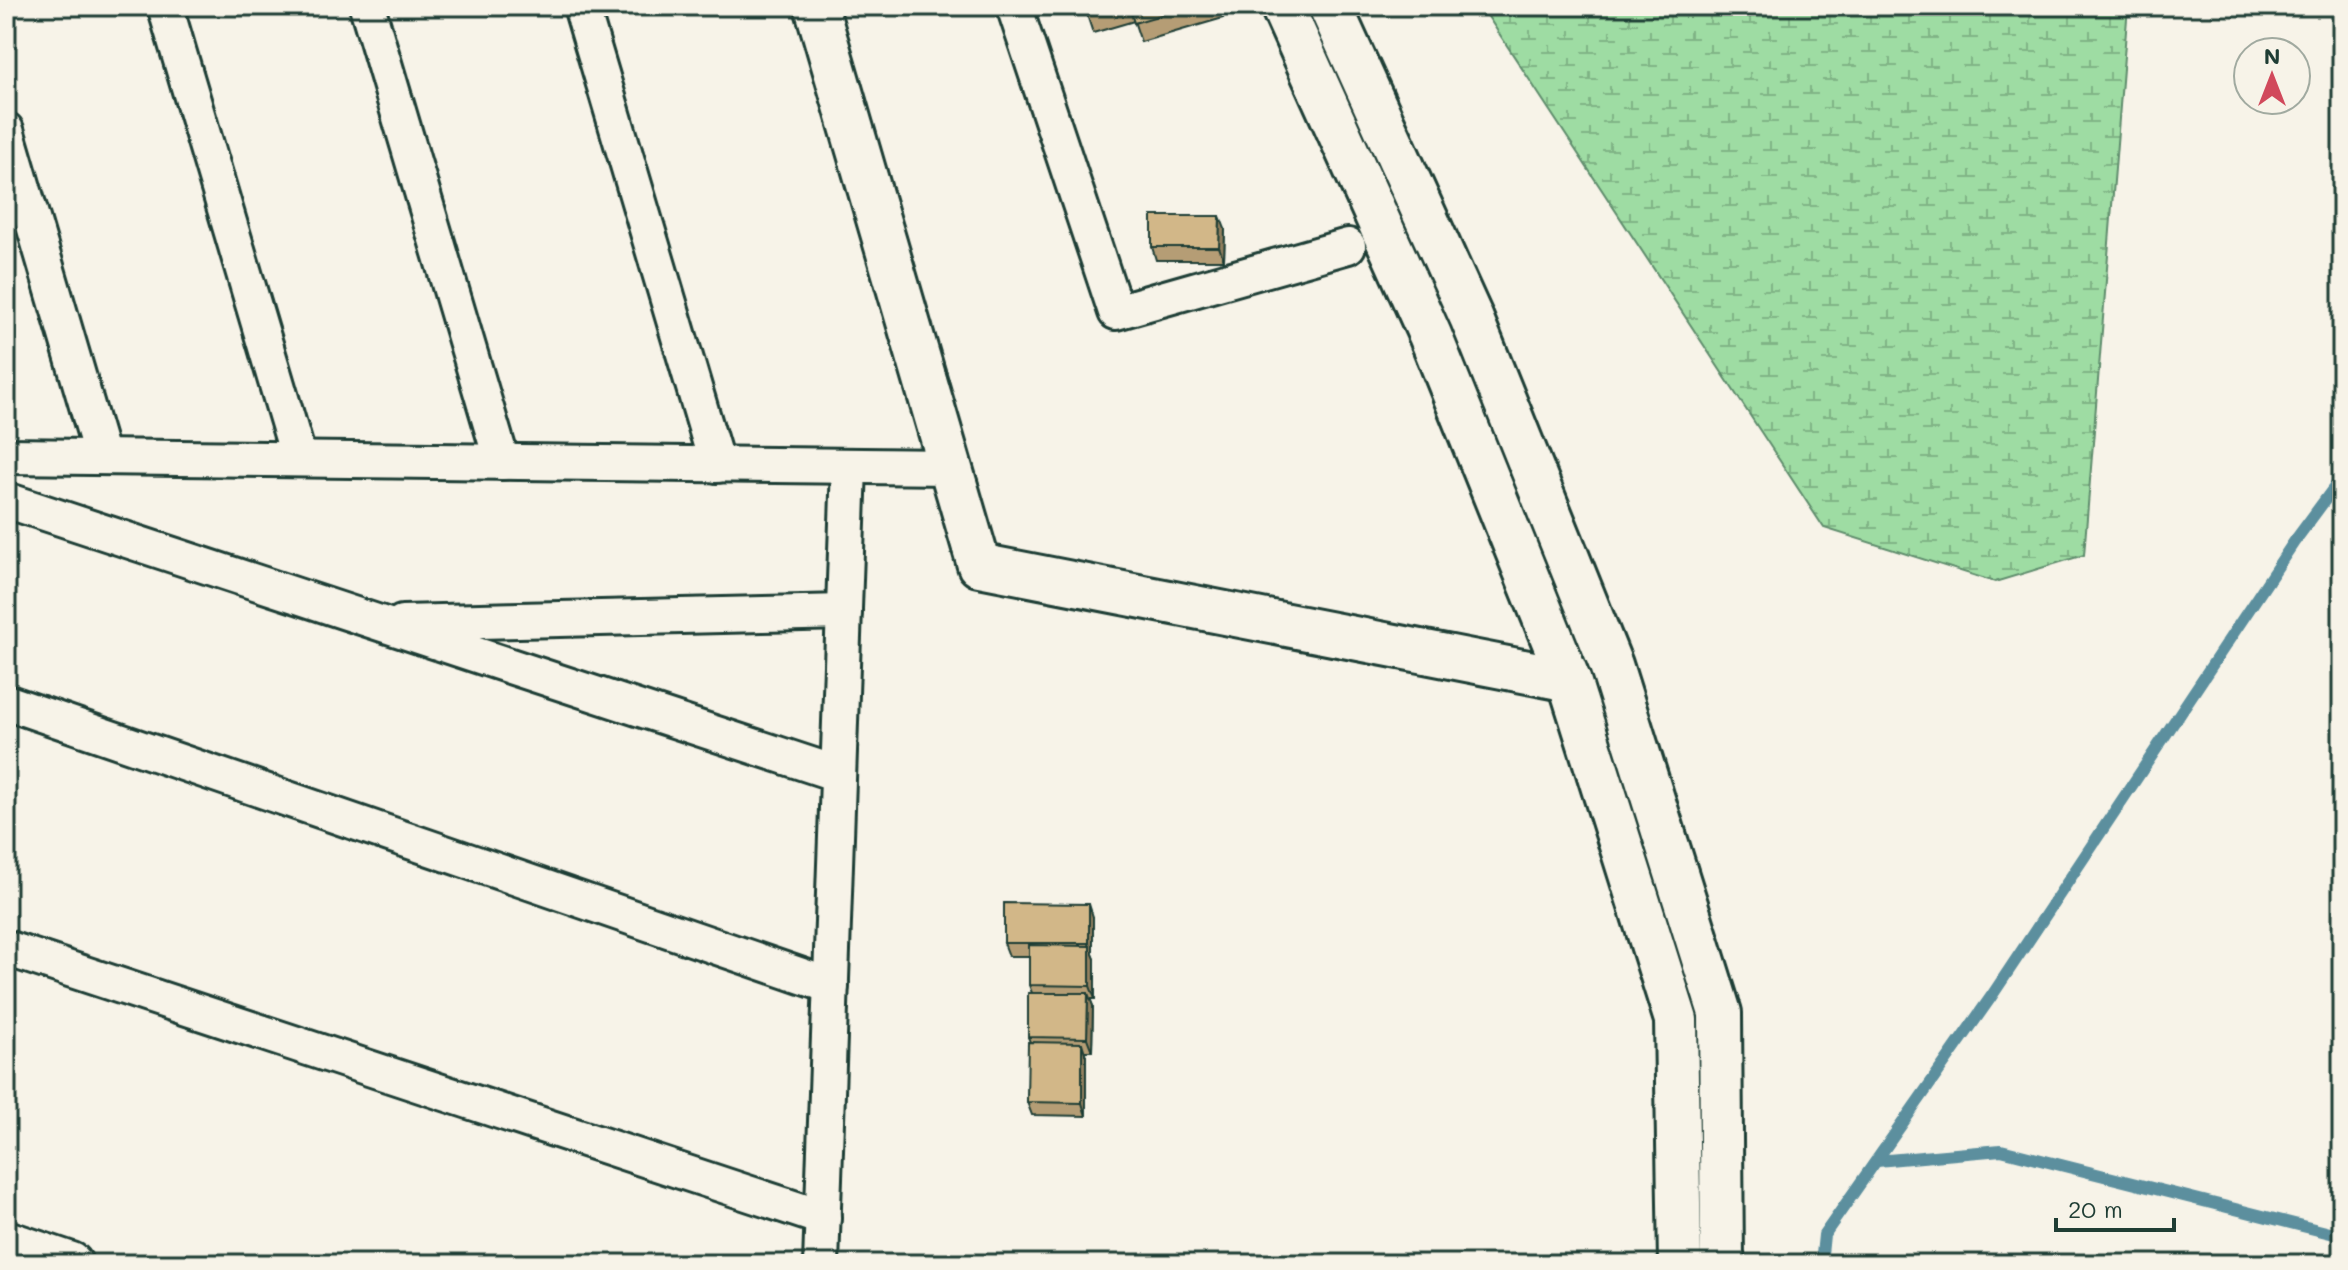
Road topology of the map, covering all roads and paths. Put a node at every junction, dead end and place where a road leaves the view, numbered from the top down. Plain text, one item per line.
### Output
1 (165, 6) edge
2 (367, 6) edge
3 (581, 6) edge
4 (816, 6) edge
5 (1014, 6) edge
6 (1282, 6) edge
7 (1330, 6) edge
8 (6, 130) edge
9 (1348, 246) dead end
10 (6, 456) edge
11 (102, 457) junction
12 (299, 459) junction
13 (502, 462) junction
14 (717, 465) junction
15 (849, 466) junction
16 (951, 467) junction
17 (6, 500) edge
18 (844, 612) junction
19 (378, 623) junction
20 (1569, 680) junction
21 (6, 702) edge
22 (838, 774) junction
23 (6, 948) edge
24 (831, 986) junction
25 (823, 1218) junction
26 (6, 1242) edge
27 (71, 1264) edge
28 (821, 1264) edge
29 (1680, 1264) edge
30 (1722, 1264) edge

1 - 12 street
2 - 13 street
3 - 14 street
4 - 16 street
5 - 9 street
6 - 20 street
7 - 30 street
8 - 11 street
10 - 11 street
11 - 12 street
12 - 13 street
13 - 14 street
14 - 15 street
15 - 16 street
15 - 18 street
16 - 20 street
17 - 19 street
18 - 19 street
18 - 22 street
19 - 22 street
20 - 29 street
21 - 24 street
22 - 24 street
23 - 25 street
24 - 25 street
25 - 28 street
26 - 27 street

